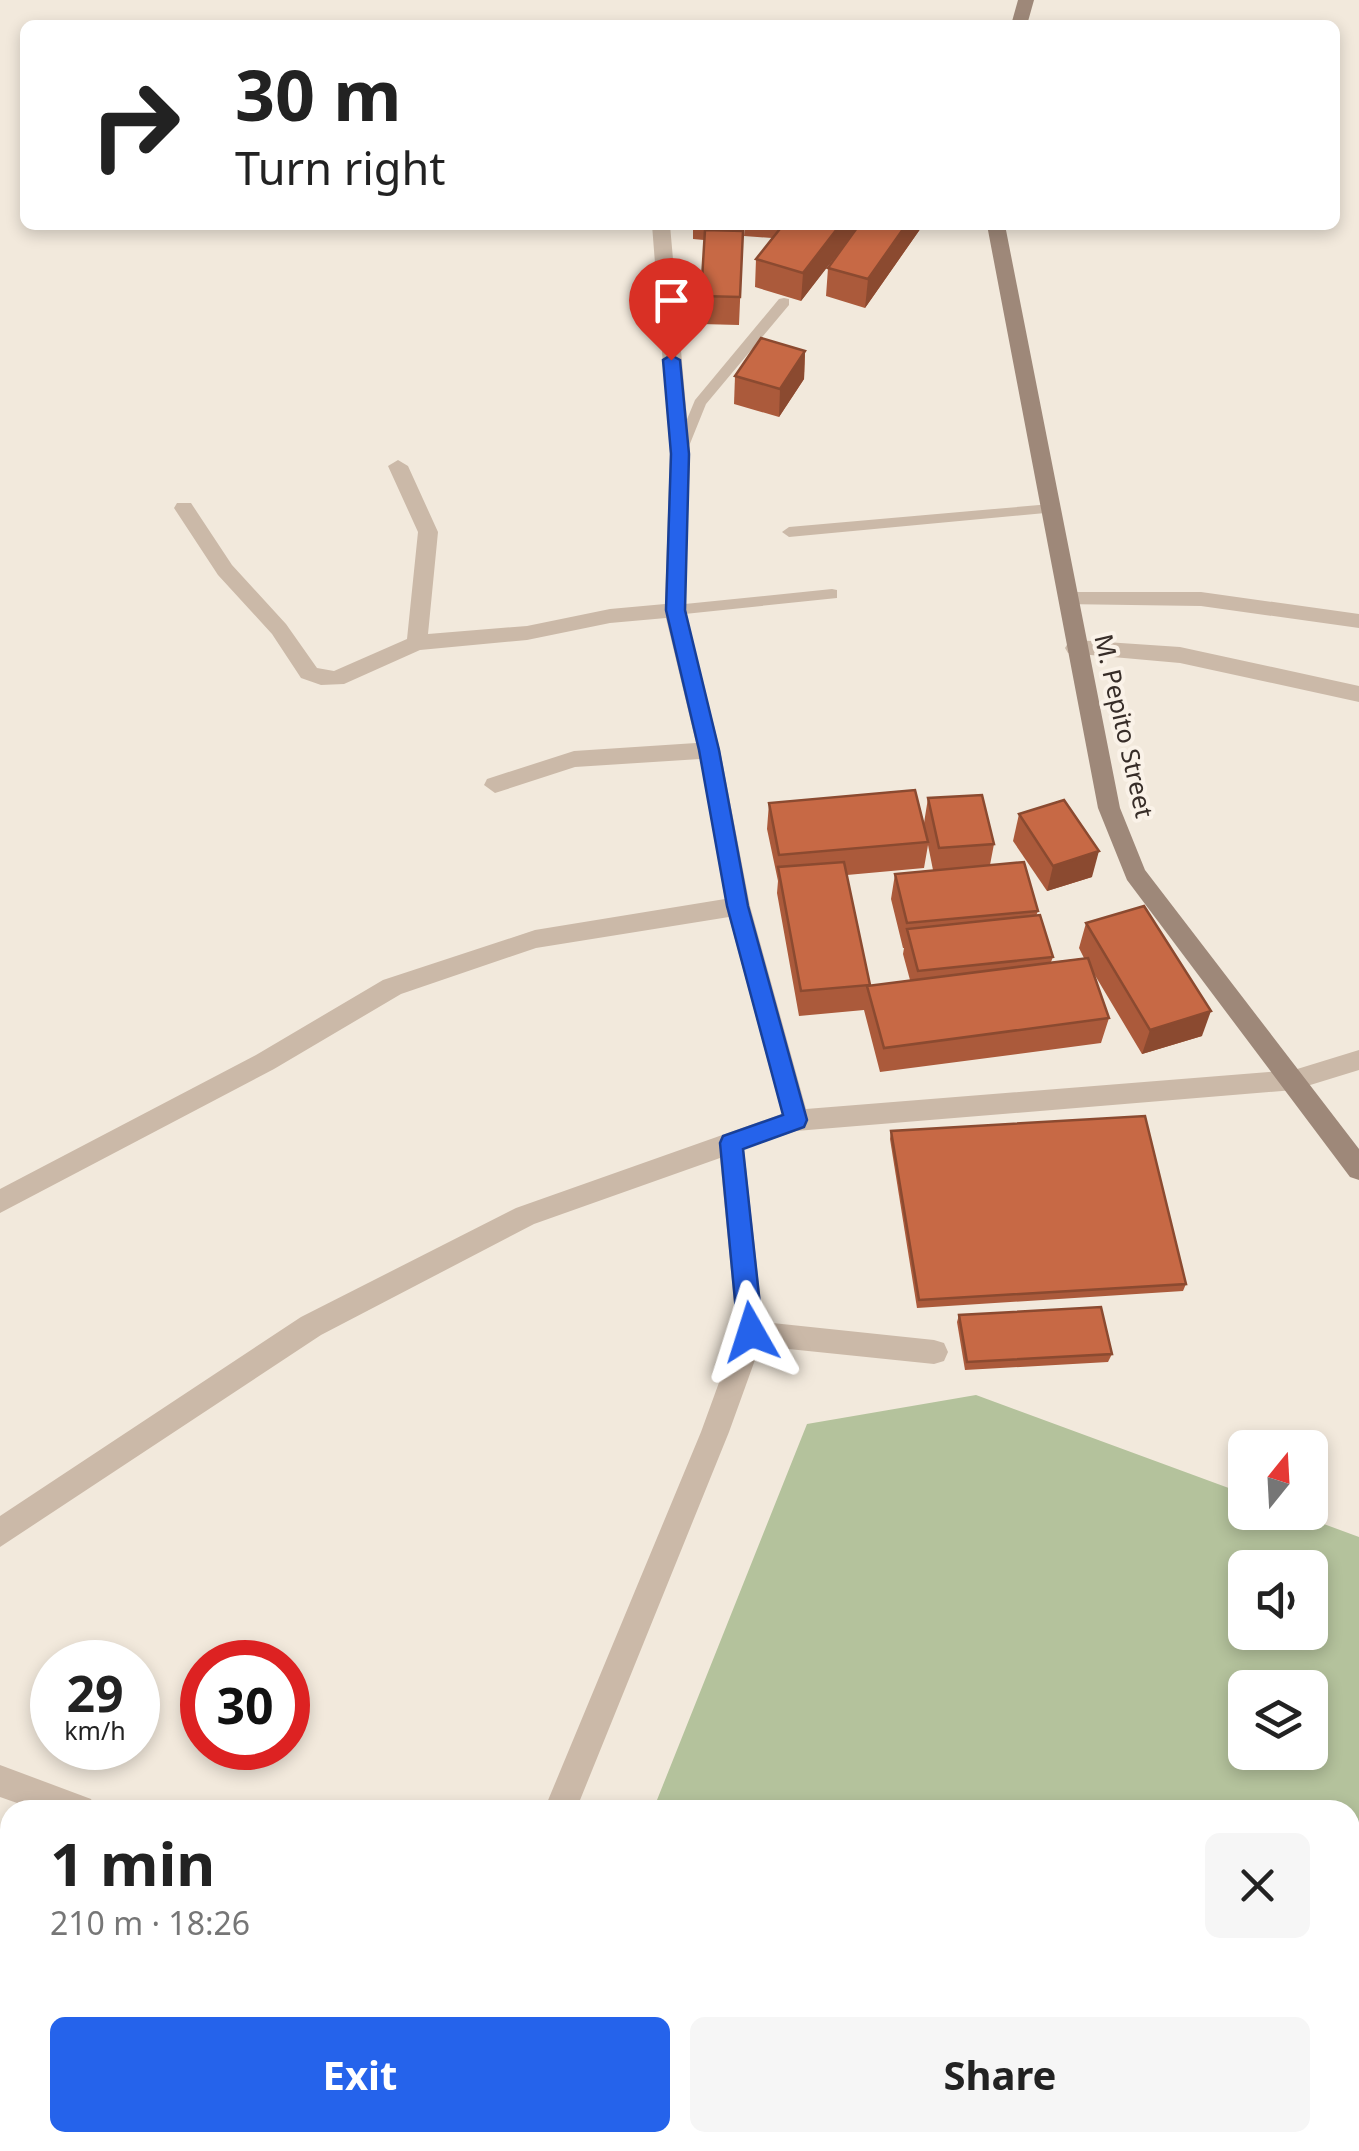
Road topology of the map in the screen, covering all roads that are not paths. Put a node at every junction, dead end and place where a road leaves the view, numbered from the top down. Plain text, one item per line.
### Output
1 (662, 230) edge
2 (997, 230) edge
3 (784, 302) edge
4 (680, 454) junction
5 (398, 466) dead end
6 (184, 508) dead end
7 (1051, 509) junction
8 (789, 532) dead end
9 (832, 594) dead end
10 (1070, 599) junction
11 (675, 610) junction
12 (1359, 621) edge
13 (417, 644) junction
14 (1076, 648) junction
15 (1354, 693) edge
16 (1359, 718) edge
17 (709, 750) junction
18 (496, 785) dead end
19 (738, 906) junction
20 (1359, 1060) edge
21 (1294, 1080) junction
22 (796, 1120) junction
23 (731, 1143) junction
24 (1359, 1170) edge
25 (0, 1202) edge
26 (751, 1332) junction
27 (934, 1352) dead end
28 (0, 1533) edge
29 (0, 1781) edge
30 (52, 1800) edge
31 (564, 1800) edge

1 - 4 street
2 - 7 street, M. Pepito Street
3 - 4 lane
4 - 11 street
5 - 13 street
6 - 13 street
7 - 8 lane
7 - 10 street, M. Pepito Street
9 - 11 lane
10 - 12 street
10 - 14 street, M. Pepito Street
11 - 13 street
11 - 17 street
14 - 15 street
14 - 21 street, M. Pepito Street
15 - 16 street
17 - 18 street
17 - 19 street
19 - 22 street
19 - 25 street
20 - 21 street
21 - 22 street
21 - 24 street, M. Pepito Street
22 - 23 street
23 - 26 street
23 - 28 street
26 - 27 street
26 - 31 street
29 - 30 street

